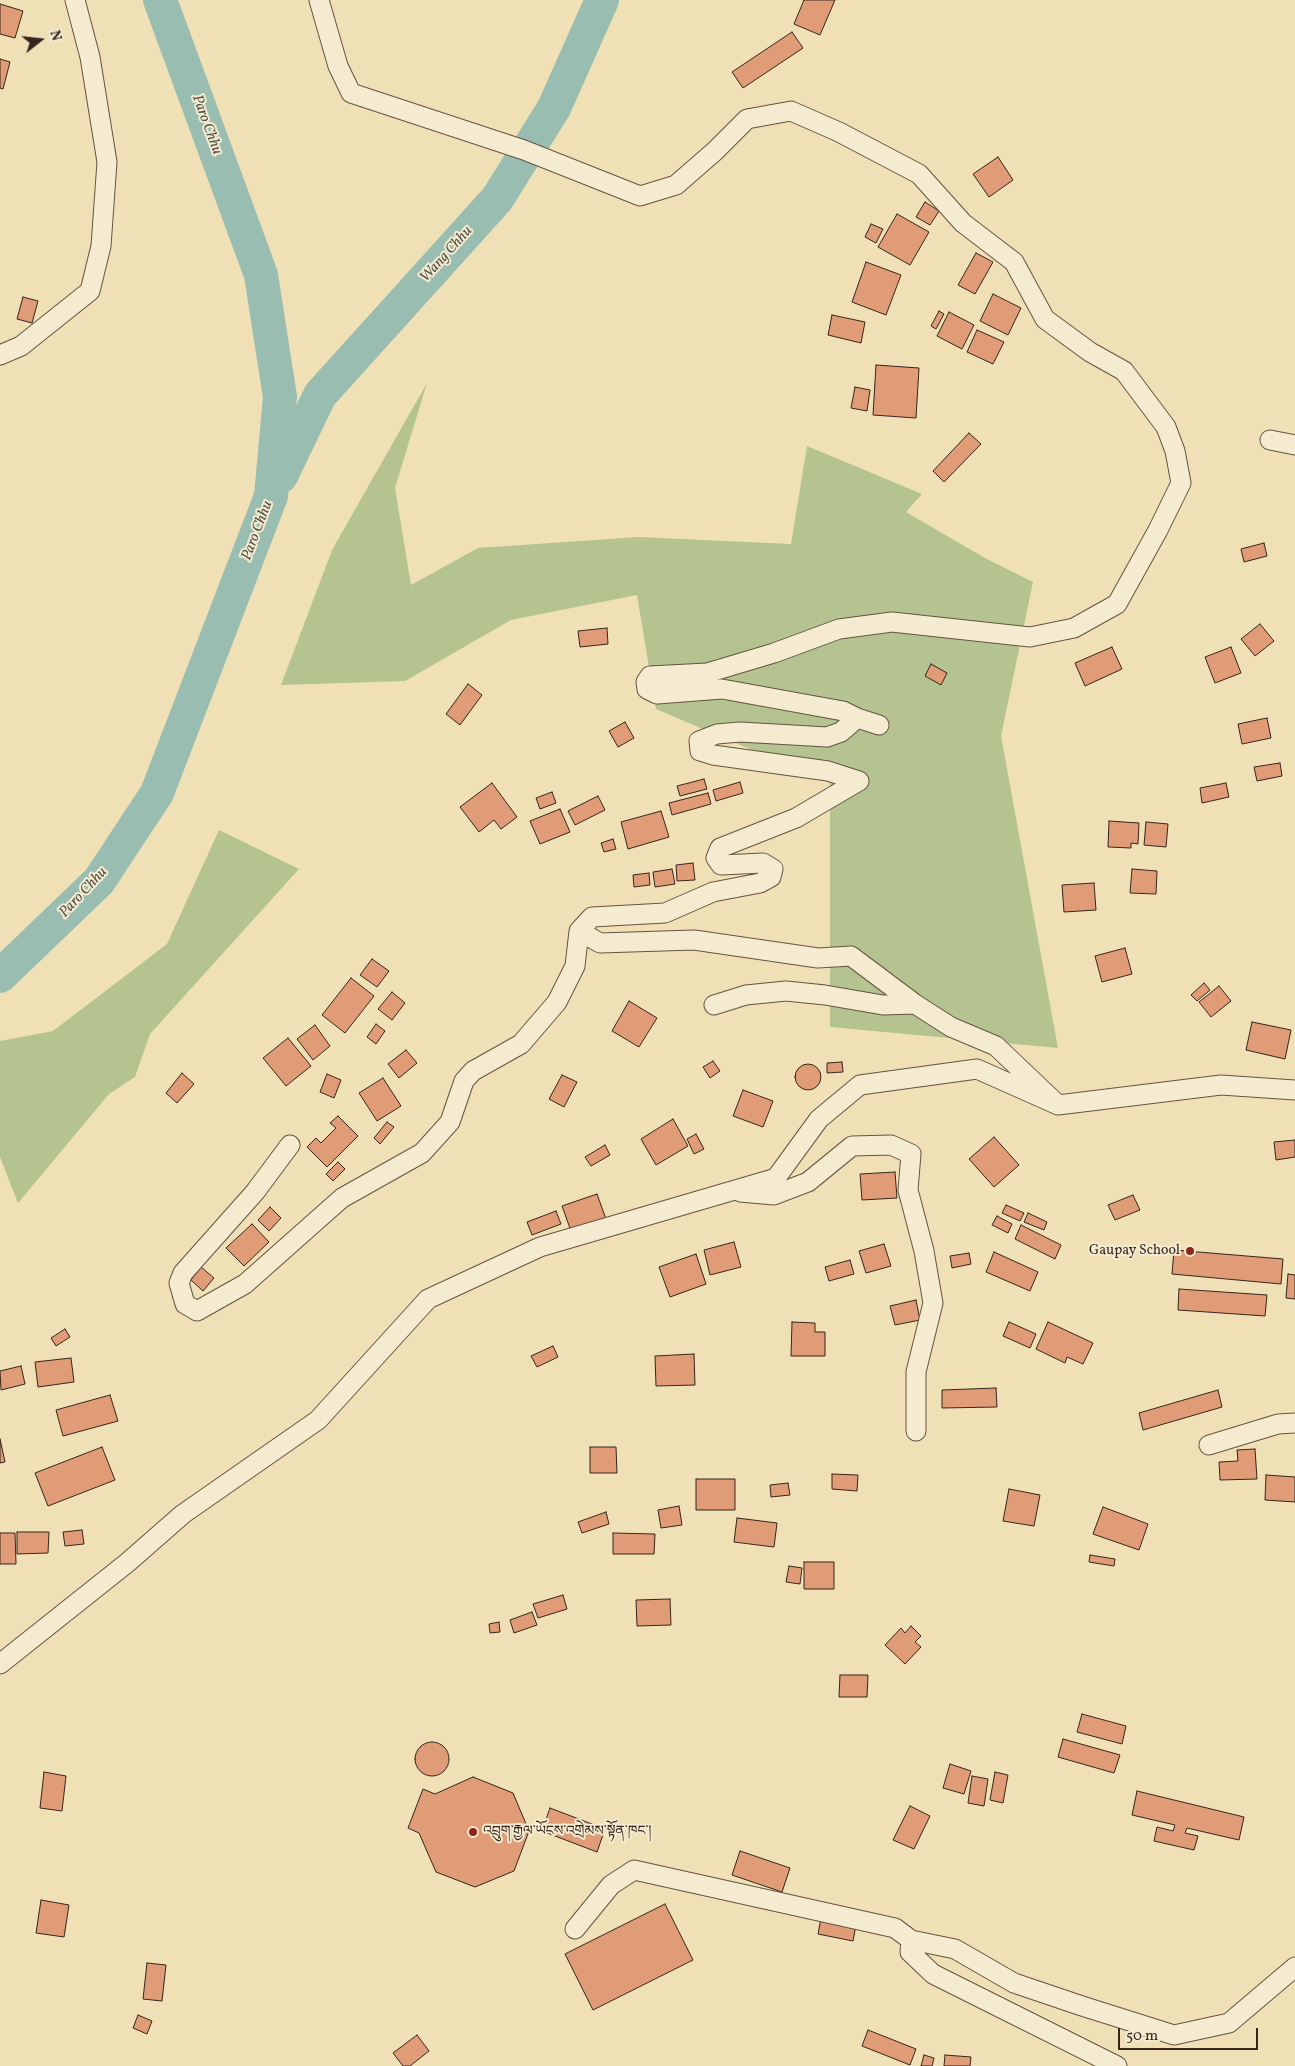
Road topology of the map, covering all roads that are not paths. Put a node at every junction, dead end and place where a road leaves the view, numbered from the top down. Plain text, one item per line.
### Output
1 (75, 0) edge
2 (318, 0) edge
3 (0, 355) edge
4 (1270, 440) dead end
5 (1295, 445) edge
6 (857, 718) junction
7 (879, 725) dead end
8 (579, 931) junction
9 (915, 1004) junction
10 (714, 1005) dead end
11 (1295, 1090) edge
12 (1058, 1105) junction
13 (290, 1145) dead end
14 (720, 1193) junction
15 (1295, 1423) edge
16 (916, 1431) dead end
17 (1209, 1445) dead end
18 (0, 1664) edge
19 (575, 1929) dead end
20 (911, 1940) junction
21 (1295, 1967) edge
22 (1117, 2066) edge

1 - 3 street
2 - 6 street
4 - 5 street
6 - 7 street
6 - 8 street
8 - 9 street
8 - 13 street
9 - 10 street
9 - 12 street
11 - 12 street
12 - 14 street
14 - 16 street
14 - 18 street
15 - 17 street
19 - 20 street
20 - 21 street
20 - 22 street

